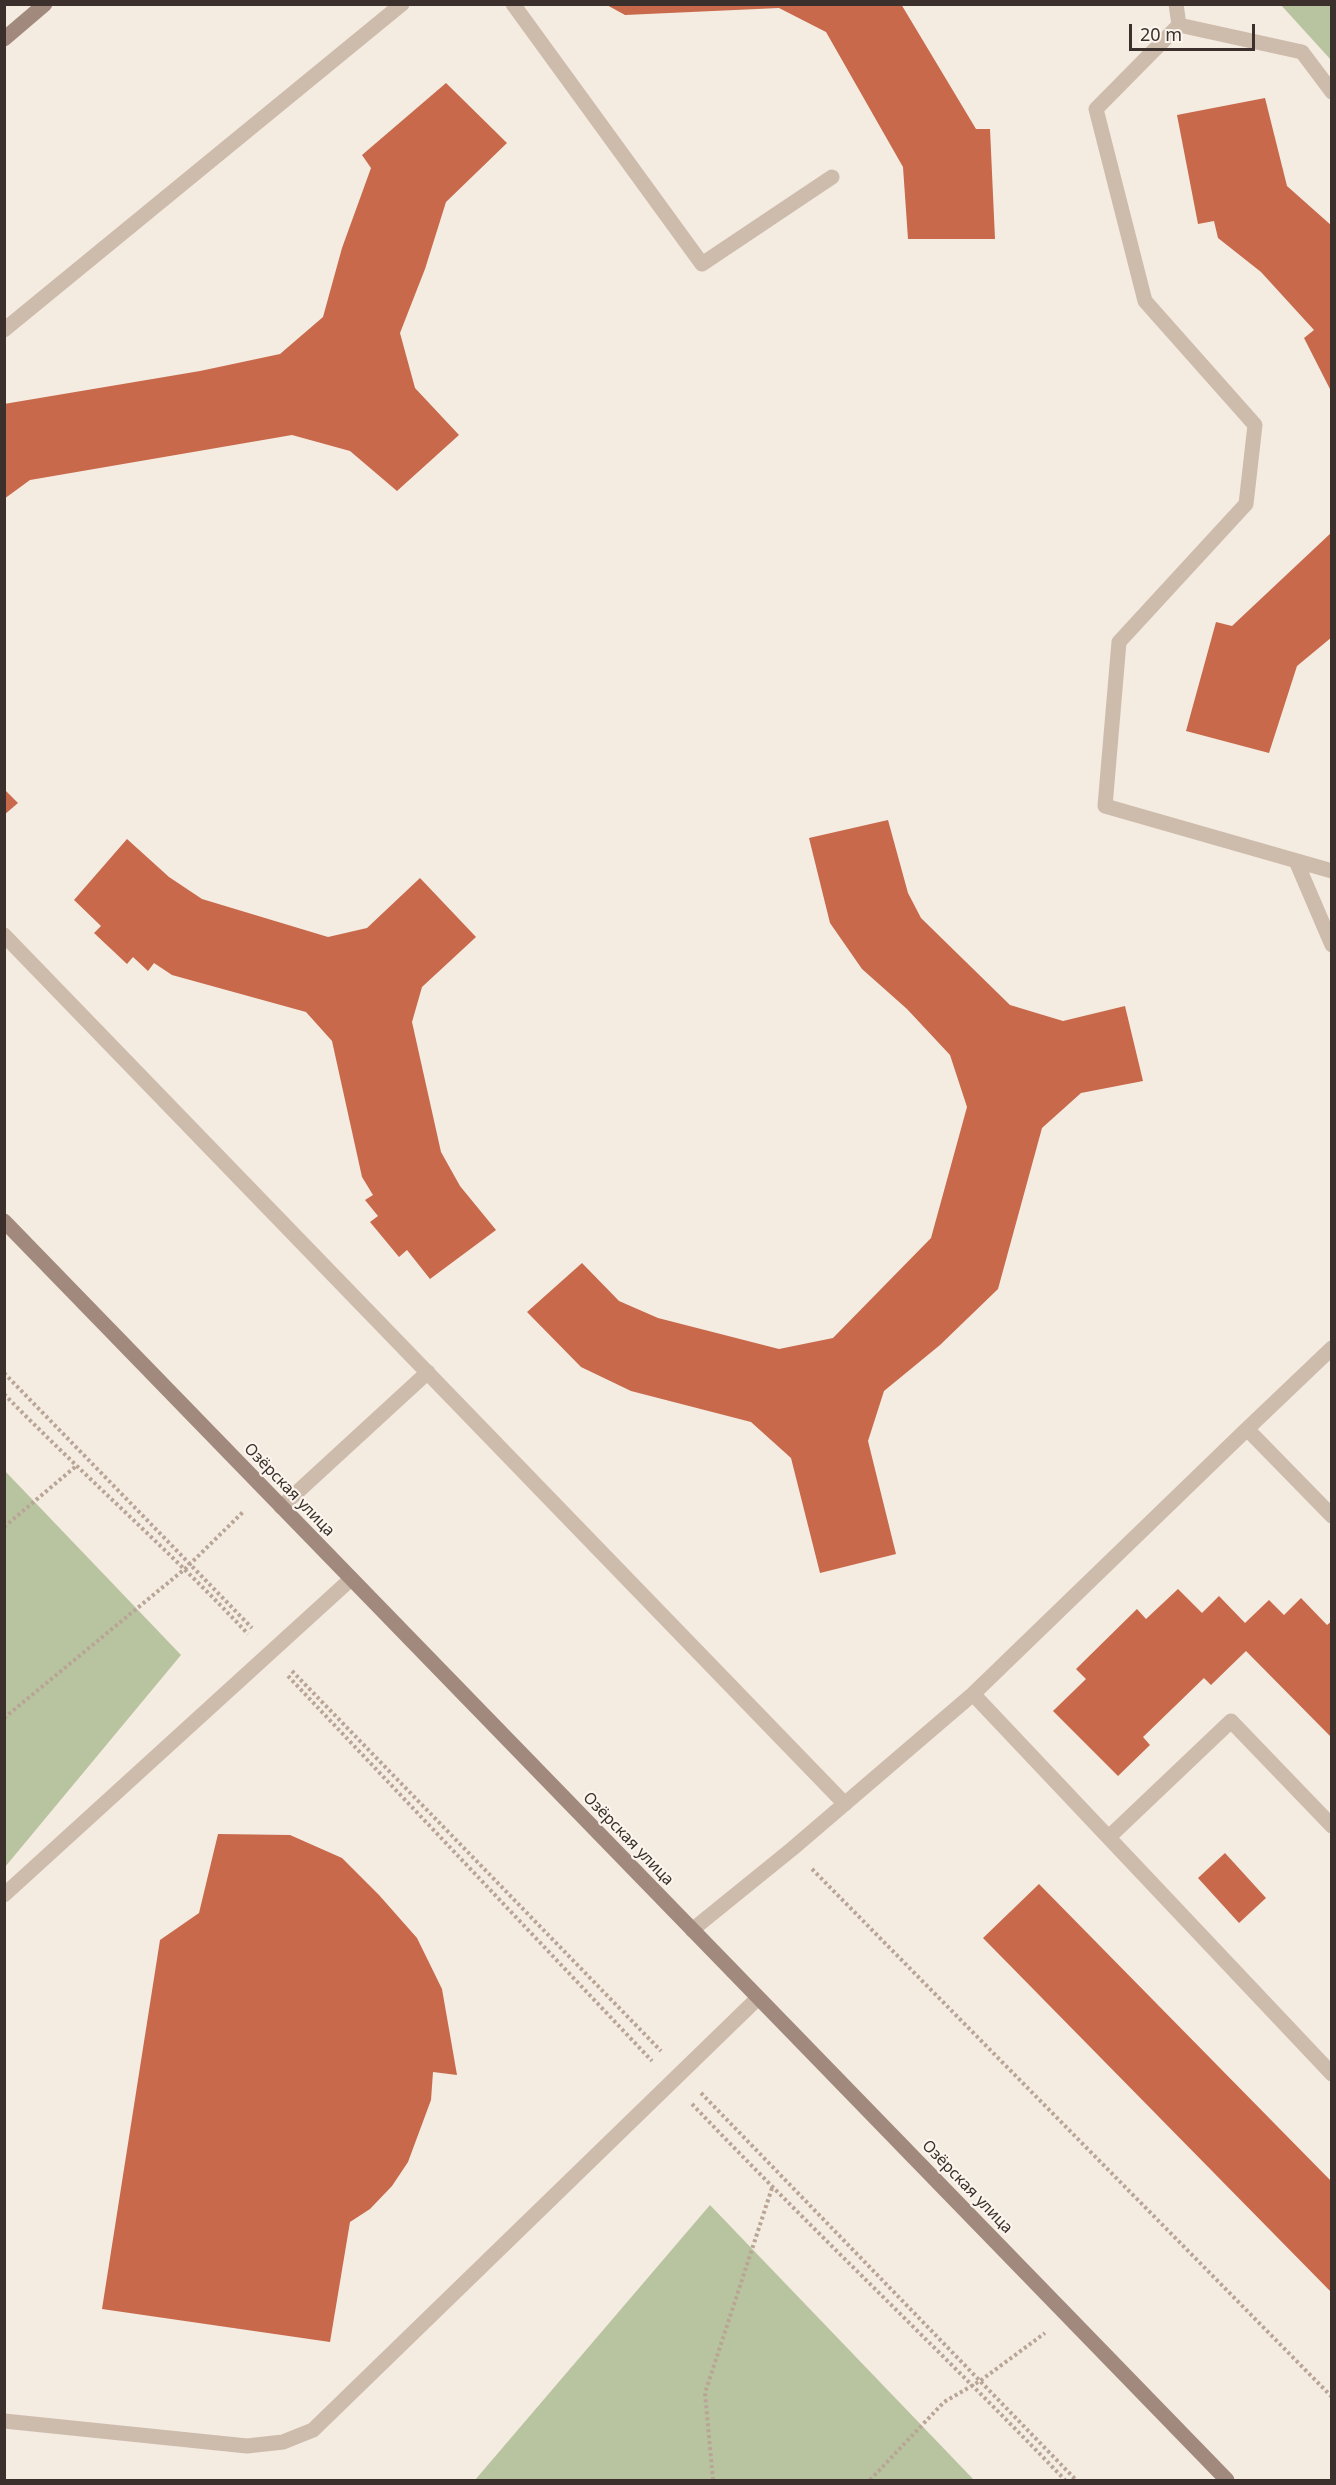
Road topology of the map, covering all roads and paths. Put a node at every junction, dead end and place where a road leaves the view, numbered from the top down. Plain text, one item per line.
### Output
1 (45, 4) edge
2 (402, 4) edge
3 (513, 4) edge
4 (1176, 4) edge
5 (1179, 25) junction
6 (4, 39) edge
7 (1332, 92) edge
8 (832, 177) dead end
9 (4, 330) edge
10 (1296, 861) junction
11 (1332, 871) edge
12 (4, 935) edge
13 (1332, 945) edge
14 (4, 1221) edge
15 (1332, 1348) edge
16 (428, 1372) junction
17 (4, 1373) edge
18 (4, 1394) edge
19 (1247, 1429) junction
20 (75, 1467) junction
21 (265, 1490) junction
22 (281, 1507) junction
23 (1332, 1516) edge
24 (4, 1527) edge
25 (186, 1568) junction
26 (351, 1579) junction
27 (270, 1652) junction
28 (972, 1694) junction
29 (4, 1718) edge
30 (844, 1804) junction
31 (1332, 1826) edge
32 (1110, 1837) junction
33 (792, 1849) junction
34 (4, 1895) edge
35 (692, 1930) junction
36 (758, 1998) junction
37 (1332, 2074) edge
38 (677, 2077) junction
39 (772, 2188) junction
40 (1067, 2316) junction
41 (980, 2382) junction
42 (974, 2386) junction
43 (1332, 2397) edge
44 (4, 2421) edge
45 (713, 2481) edge
46 (870, 2481) edge
47 (1065, 2481) edge
48 (1076, 2481) edge
49 (1227, 2481) edge

1 - 6 main road
2 - 9 lane
3 - 8 lane
4 - 5 lane
5 - 7 lane
5 - 10 lane
10 - 11 lane
10 - 13 lane
12 - 16 lane
14 - 21 main road, Озёрская улица
15 - 19 lane
16 - 22 lane
16 - 30 lane
17 - 27 path
18 - 20 path
19 - 23 lane
19 - 28 lane
20 - 24 path
20 - 25 path
21 - 22 main road, Озёрская улица
21 - 25 path
22 - 26 main road, Озёрская улица
25 - 27 path
25 - 29 path
26 - 27 lane
26 - 35 main road, Озёрская улица
27 - 34 lane
27 - 38 path
27 - 38 path
28 - 30 lane
28 - 32 lane
30 - 33 lane
31 - 32 lane
32 - 37 lane
33 - 35 lane
33 - 43 path
35 - 36 main road, Озёрская улица
36 - 38 lane
36 - 40 main road, Озёрская улица
38 - 39 path
38 - 41 path
38 - 44 lane
39 - 42 path
39 - 45 path
40 - 41 path
40 - 49 main road, Озёрская улица
41 - 42 path
41 - 48 path
42 - 46 path
42 - 47 path

